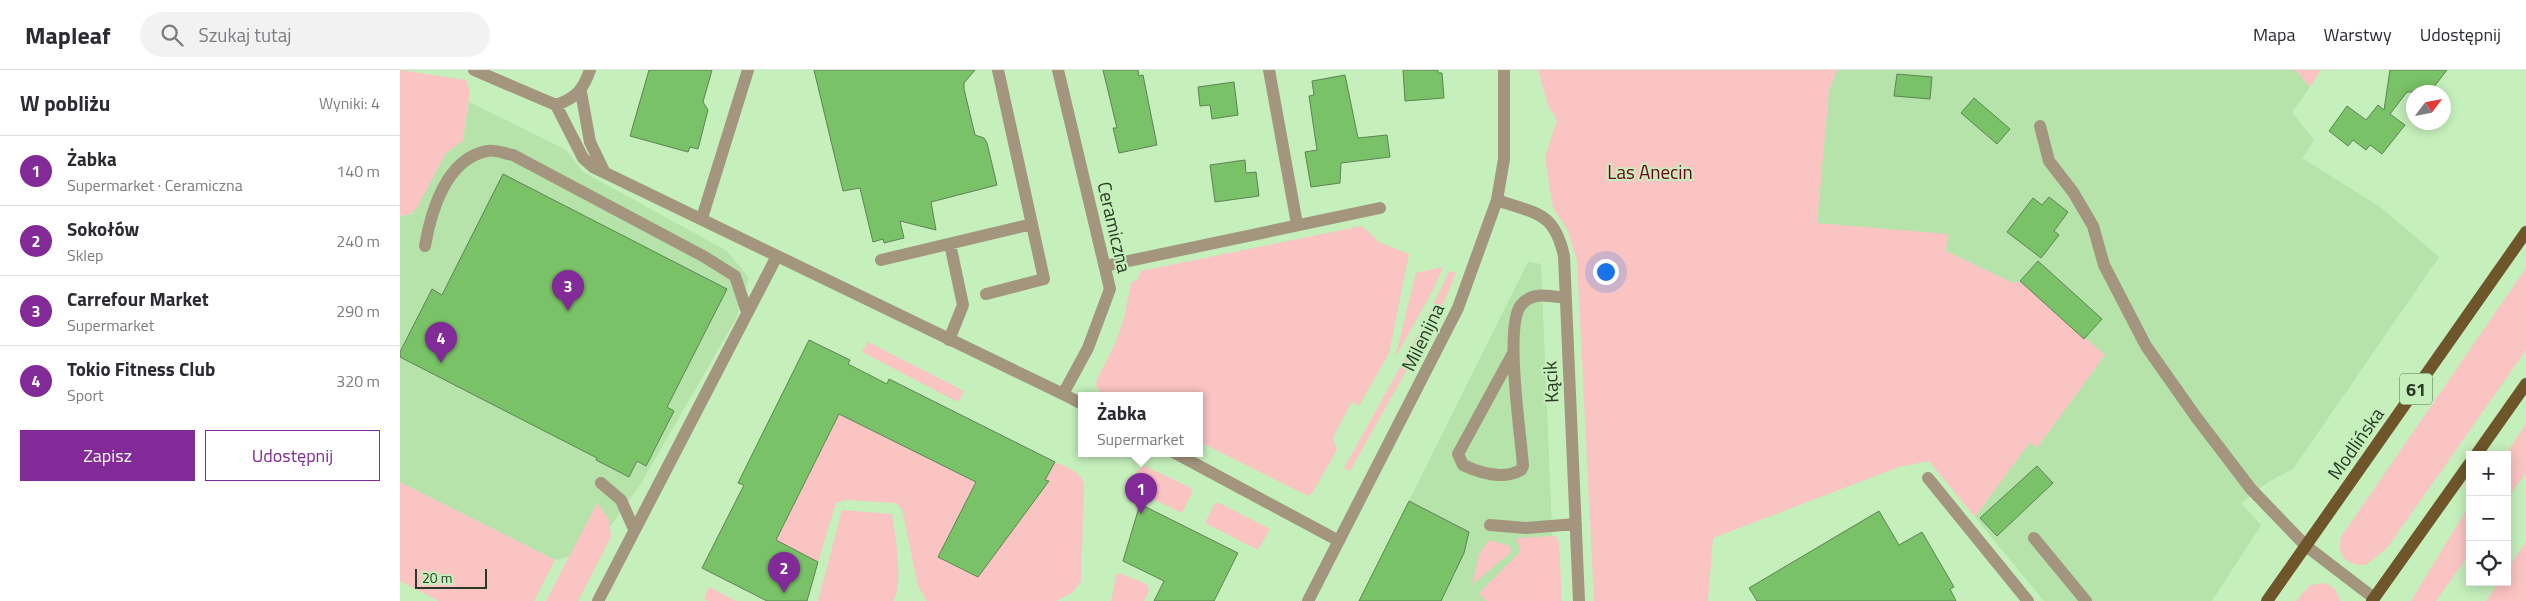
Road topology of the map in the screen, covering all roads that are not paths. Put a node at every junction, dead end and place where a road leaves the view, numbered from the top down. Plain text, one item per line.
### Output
1 (474, 70) edge
2 (590, 70) edge
3 (748, 70) edge
4 (998, 70) edge
5 (1058, 70) edge
6 (1269, 70) edge
7 (1504, 70) edge
8 (581, 92) junction
9 (556, 105) junction
10 (2040, 126) dead end
11 (604, 171) junction
12 (1497, 200) junction
13 (1380, 208) dead end
14 (702, 218) junction
15 (1032, 224) junction
16 (1297, 224) junction
17 (2526, 232) edge
18 (950, 244) junction
19 (425, 246) dead end
20 (777, 256) junction
21 (881, 260) dead end
22 (1105, 266) junction
23 (986, 294) dead end
24 (1565, 298) junction
25 (748, 312) junction
26 (949, 340) junction
27 (1513, 353) junction
28 (2526, 384) edge
29 (1063, 394) junction
30 (1078, 402) edge
31 (2479, 451) edge
32 (1182, 457) edge
33 (2466, 469) edge
34 (1928, 478) dead end
35 (601, 483) dead end
36 (1576, 524) junction
37 (1490, 525) dead end
38 (634, 529) junction
39 (2034, 538) dead end
40 (1339, 541) junction
41 (2306, 546) junction
42 (2373, 600) edge
43 (598, 601) edge
44 (1308, 601) edge
45 (1579, 601) edge
46 (2028, 601) edge
47 (2086, 601) edge
48 (2267, 601) edge

1 - 9 street
2 - 8 street
3 - 14 street
4 - 15 street
5 - 22 street, Ceramiczna
6 - 16 street
7 - 12 street, Milenijna
8 - 9 street
8 - 11 street
9 - 11 street
10 - 41 street
11 - 14 street
12 - 24 street, Kącik
12 - 40 street, Milenijna
13 - 16 street
14 - 20 street
15 - 18 street
15 - 23 street
16 - 22 street
17 - 41 main road, Modlińska / 61
18 - 21 street
18 - 26 street
19 - 25 street
20 - 25 street
20 - 26 street
22 - 29 street, Ceramiczna
24 - 27 street
24 - 36 street, Kącik
25 - 38 street
26 - 29 street
27 - 27 street
28 - 31 main road
29 - 30 street
32 - 40 street
33 - 42 main road
34 - 46 street
35 - 38 street
36 - 37 street
36 - 45 street, Kącik
38 - 43 street
39 - 47 street
40 - 44 street, Milenijna
41 - 42 street
41 - 48 main road, Modlińska / 61

